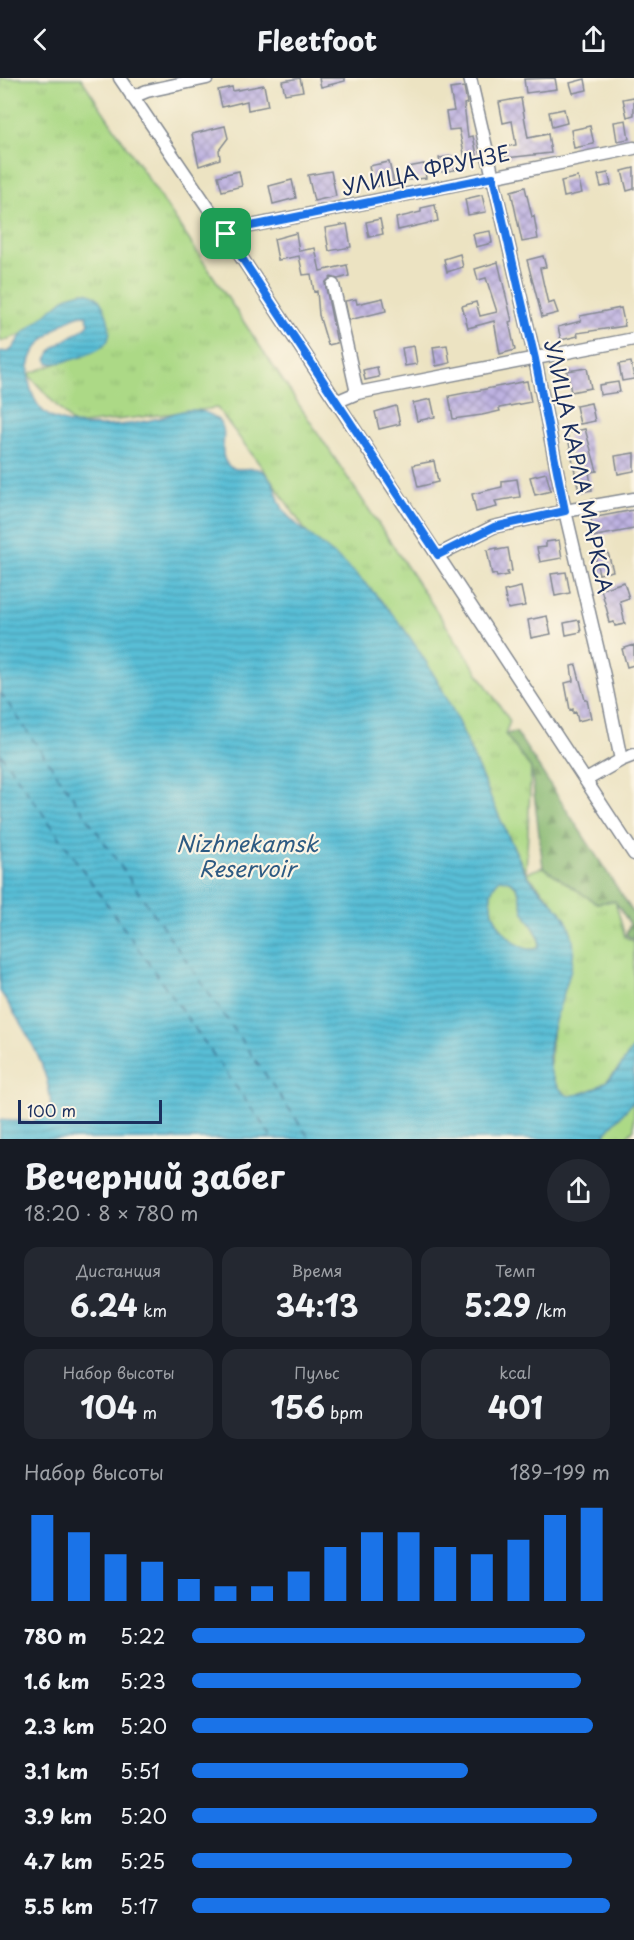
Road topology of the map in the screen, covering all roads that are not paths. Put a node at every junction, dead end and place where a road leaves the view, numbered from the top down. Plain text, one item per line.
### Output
1 (120, 78) edge
2 (207, 78) edge
3 (470, 78) edge
4 (132, 97) junction
5 (634, 148) edge
6 (493, 177) junction
7 (226, 234) junction
8 (333, 285) dead end
9 (634, 339) edge
10 (535, 359) junction
11 (357, 393) junction
12 (336, 402) junction
13 (634, 499) edge
14 (565, 511) junction
15 (438, 555) junction
16 (634, 756) edge
17 (621, 760) junction
18 (586, 780) junction
19 (634, 854) edge

1 - 4 street
2 - 4 street
3 - 6 street, УЛИЦА КАРЛА МАРКСА
4 - 7 street
5 - 6 street, УЛИЦА ФРУНЗЕ
6 - 7 street, УЛИЦА ФРУНЗЕ
6 - 10 street, УЛИЦА КАРЛА МАРКСА
7 - 12 street
8 - 11 street
9 - 10 street
10 - 11 street
10 - 14 street, УЛИЦА КАРЛА МАРКСА
11 - 12 street
12 - 15 street
13 - 14 street
14 - 15 street
14 - 17 street, УЛИЦА КАРЛА МАРКСА
15 - 18 street
16 - 17 street
17 - 18 street
18 - 19 street

